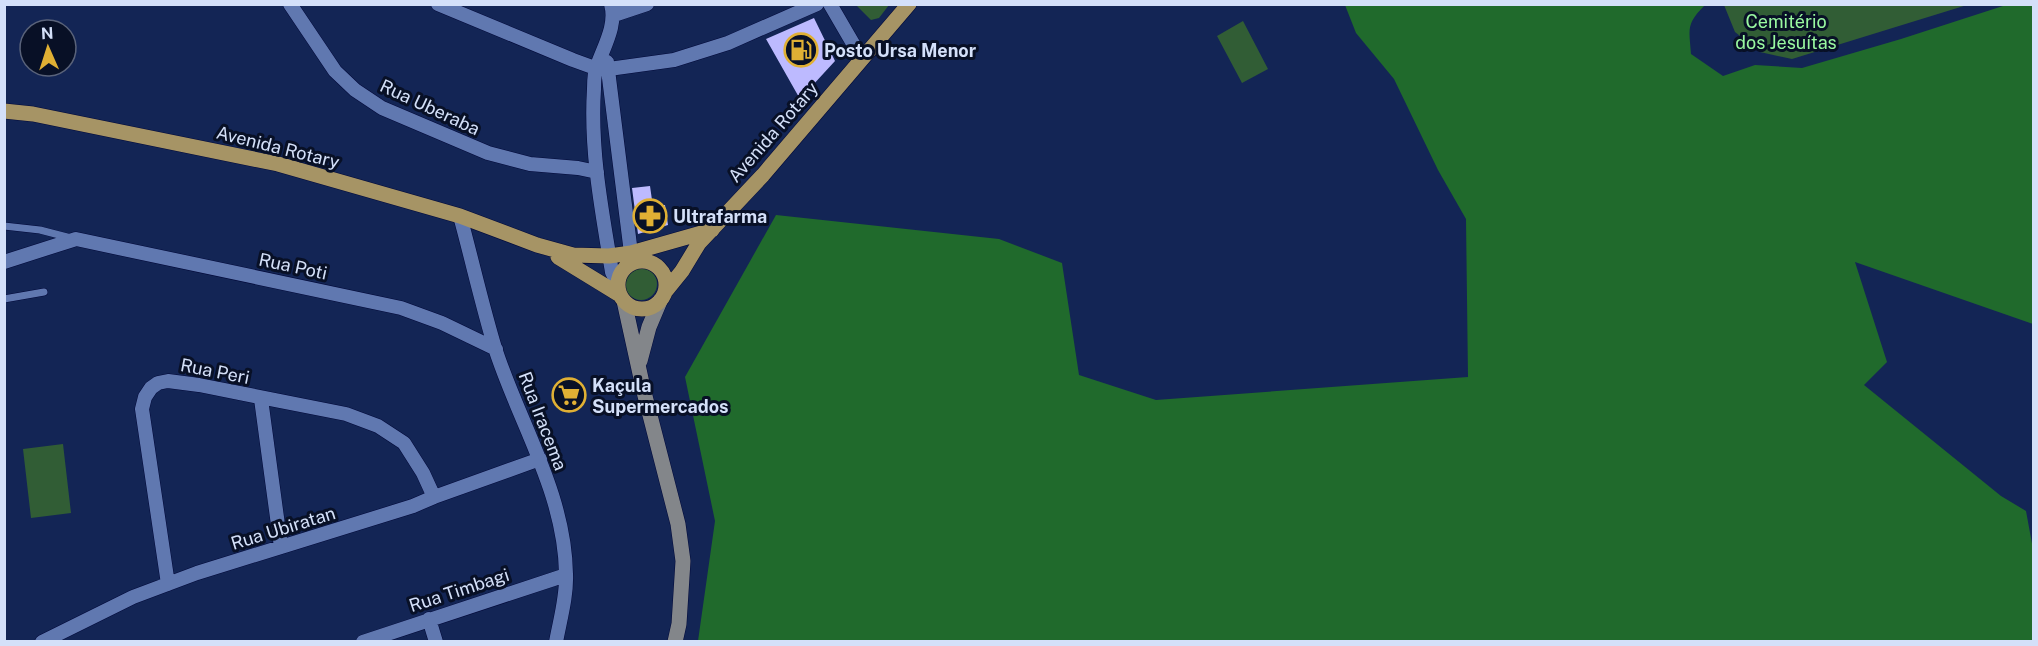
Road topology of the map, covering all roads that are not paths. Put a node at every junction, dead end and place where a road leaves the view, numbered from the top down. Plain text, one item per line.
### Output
1 (290, 4) edge
2 (438, 4) edge
3 (647, 4) edge
4 (817, 4) edge
5 (830, 4) edge
6 (909, 4) edge
7 (612, 10) edge
8 (862, 59) junction
9 (602, 68) junction
10 (4, 111) edge
11 (597, 172) junction
12 (460, 216) junction
13 (4, 226) edge
14 (712, 230) junction
15 (76, 239) junction
16 (537, 245) junction
17 (631, 253) junction
18 (609, 256) junction
19 (4, 262) edge
20 (44, 291) dead end
21 (621, 293) junction
22 (663, 296) junction
23 (4, 299) edge
24 (496, 349) junction
25 (639, 370) junction
26 (261, 399) junction
27 (540, 459) junction
28 (434, 497) junction
29 (281, 547) junction
30 (566, 575) junction
31 (168, 584) junction
32 (429, 619) junction
33 (42, 642) edge
34 (363, 642) edge
35 (436, 642) edge
36 (556, 642) edge
37 (675, 642) edge

1 - 11 street, Rua Uberaba
2 - 9 street
3 - 7 street
4 - 9 street
5 - 8 street
6 - 8 main road, Avenida Rotary
7 - 9 street
8 - 14 main road, Avenida Rotary
9 - 11 street
9 - 17 street
10 - 12 main road, Avenida Rotary
11 - 18 street
12 - 16 main road, Avenida Rotary
12 - 24 street, Rua Iracema
13 - 15 lane
14 - 17 main road, Avenida Rotary
14 - 22 main road, Avenida Rotary
15 - 19 street
15 - 24 street, Rua Poti
16 - 18 main road, Avenida Rotary
16 - 21 main road, Avenida Rotary
17 - 18 main road, Avenida Rotary
18 - 21 street
20 - 23 lane
21 - 22 main road
21 - 22 main road
21 - 25 main road
22 - 25 main road
24 - 27 street, Rua Iracema
25 - 37 main road
26 - 28 street, Rua Peri
26 - 29 street
26 - 31 street, Rua Peri
27 - 28 street, Rua Ubiratan
27 - 30 street, Rua Iracema
28 - 29 street, Rua Ubiratan
29 - 31 street, Rua Ubiratan
30 - 32 street, Rua Timbagi
30 - 36 street, Rua Iracema
31 - 33 street, Rua Ubiratan
32 - 34 street, Rua Timbagi
32 - 35 street

